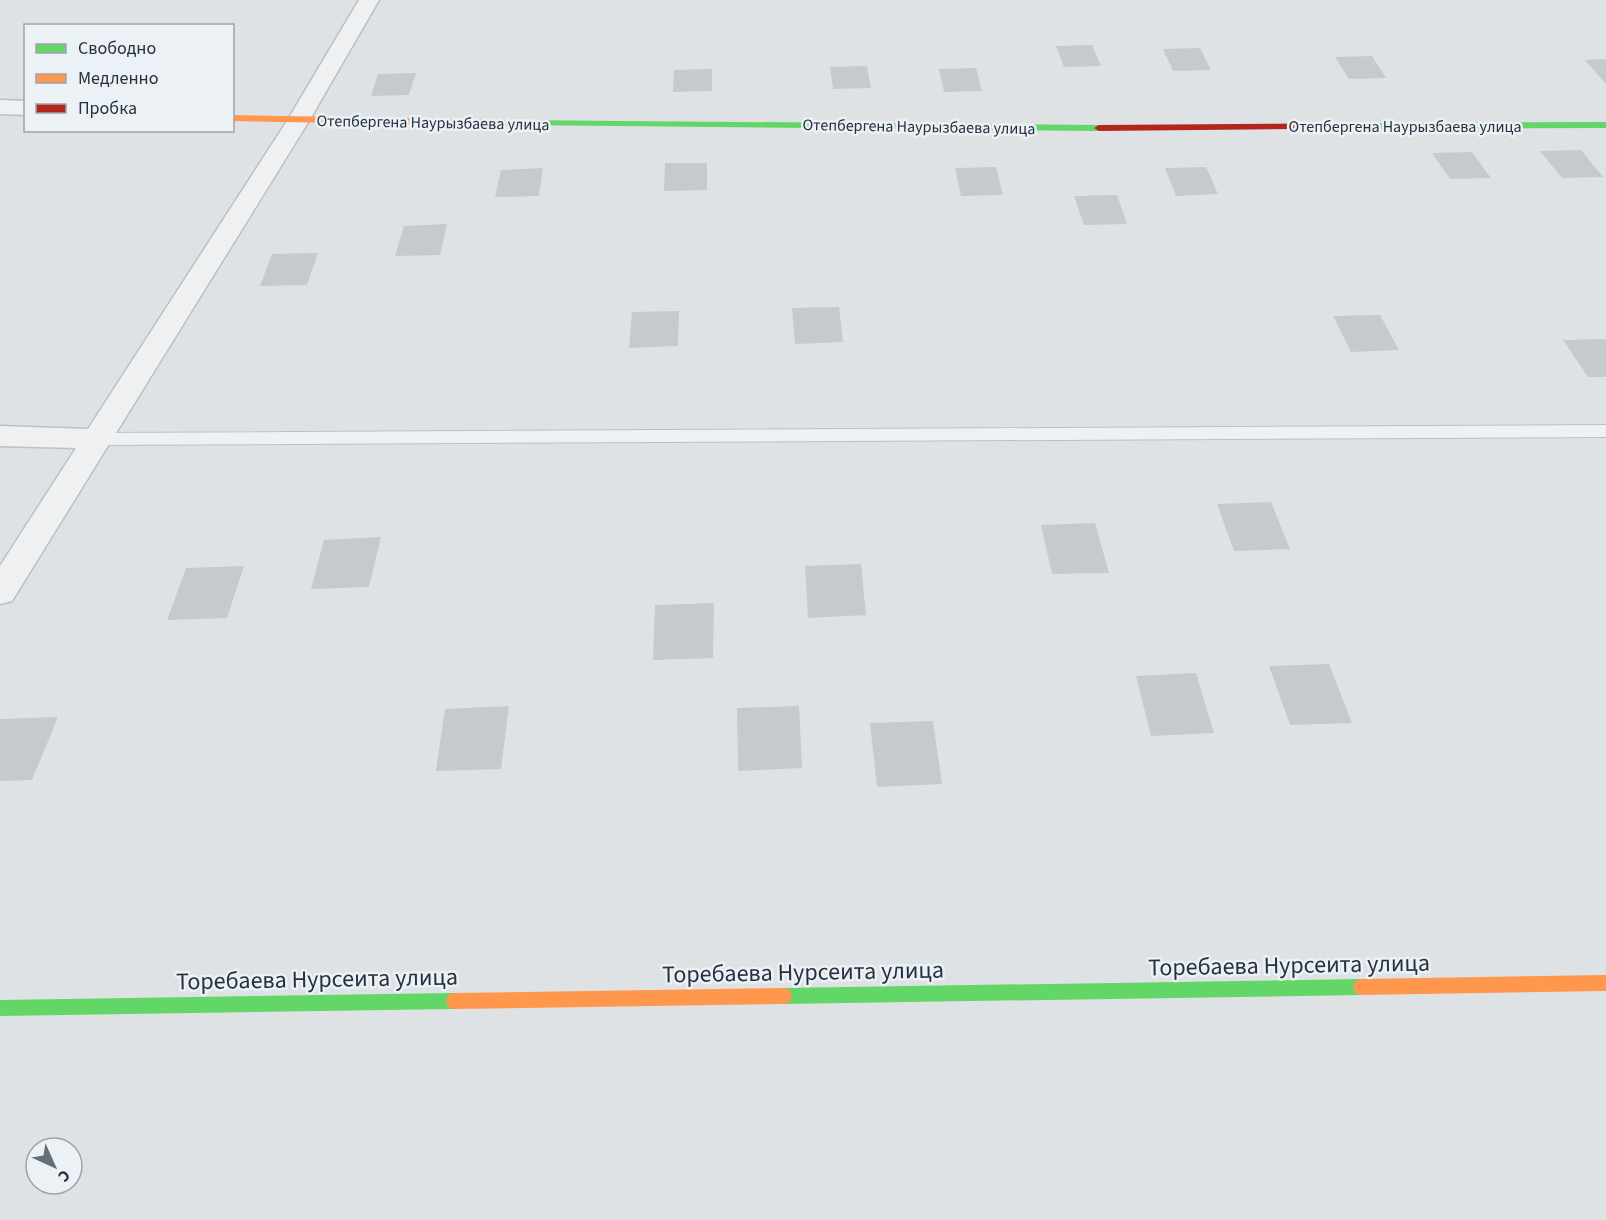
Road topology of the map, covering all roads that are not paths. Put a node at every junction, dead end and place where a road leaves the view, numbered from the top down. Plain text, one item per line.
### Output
1 (369, 0) edge
2 (0, 107) edge
3 (24, 108) edge
4 (234, 118) edge
5 (298, 121) junction
6 (1606, 124) edge
7 (1606, 431) edge
8 (0, 436) edge
9 (96, 439) junction
10 (0, 592) edge
11 (1606, 983) edge
12 (0, 1008) edge

1 - 5 street
2 - 3 street
4 - 5 street, Отепбергена Наурызбаева улица
5 - 6 street, Отепбергена Наурызбаева улица
5 - 9 street
7 - 9 lane
8 - 9 street
9 - 10 street
11 - 12 street, Торебаева Нурсеита улица

